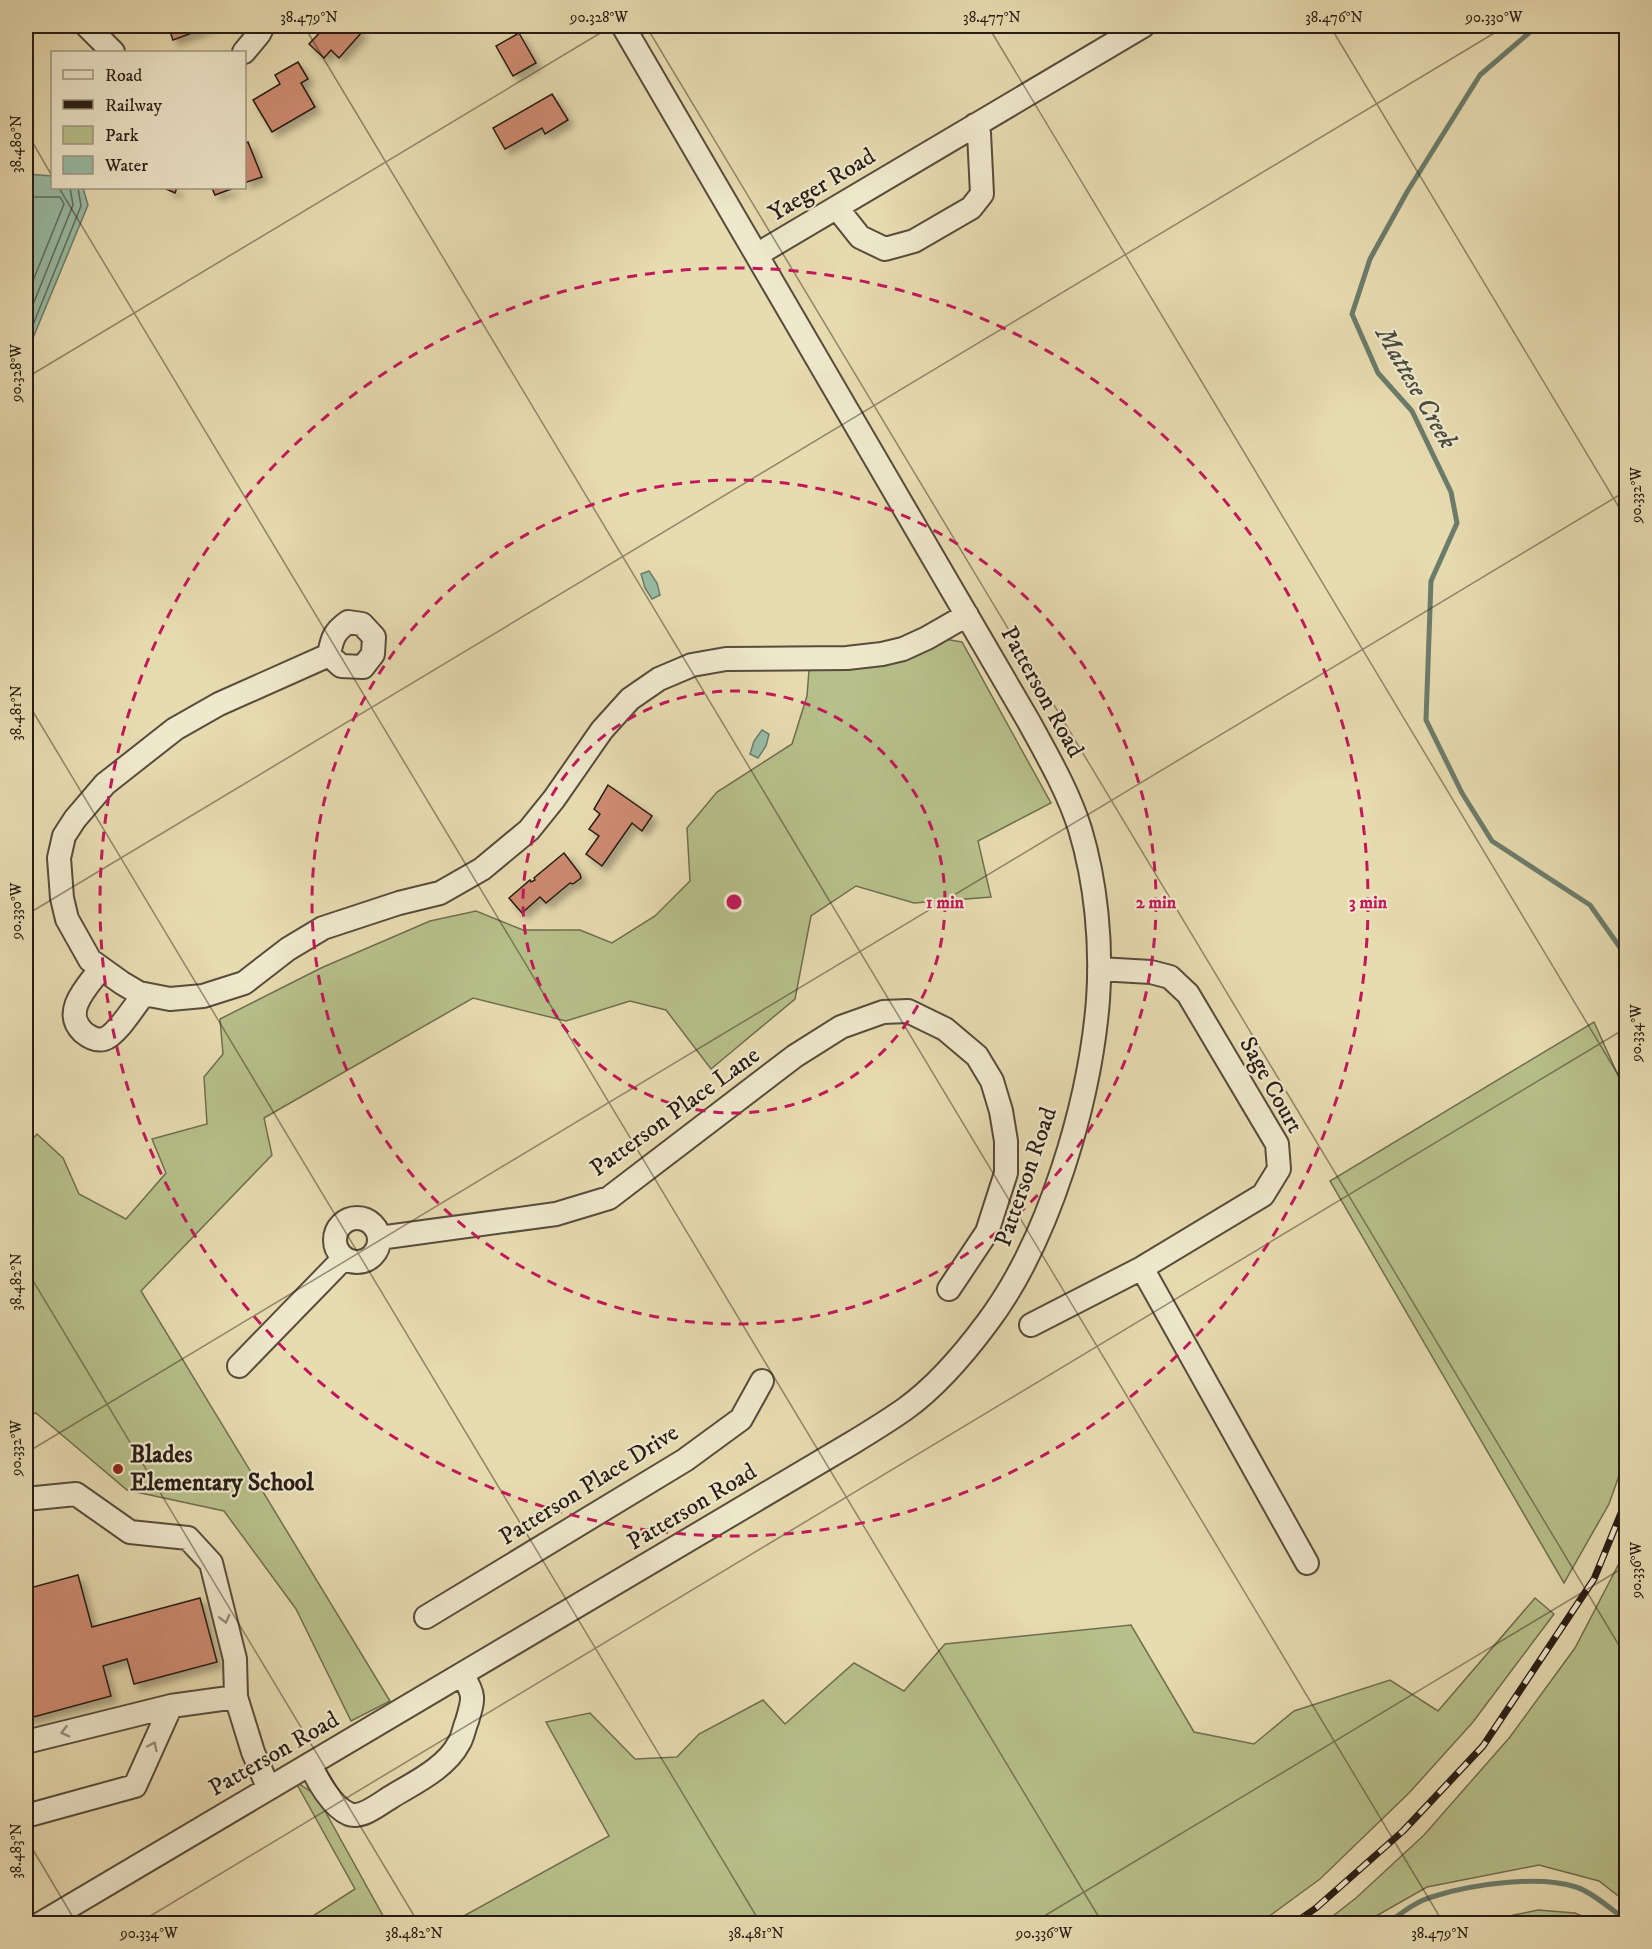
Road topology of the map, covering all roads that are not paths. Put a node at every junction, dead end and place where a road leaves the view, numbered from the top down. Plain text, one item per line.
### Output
1 (87, 26) edge
2 (262, 26) edge
3 (623, 26) edge
4 (1143, 26) edge
5 (112, 51) edge
6 (245, 51) edge
7 (975, 125) junction
8 (837, 208) junction
9 (758, 254) junction
10 (967, 615) junction
11 (329, 656) dead end
12 (100, 968) junction
13 (1099, 969) junction
14 (144, 994) junction
15 (379, 1238) junction
16 (344, 1258) junction
17 (1142, 1268) junction
18 (950, 1289) dead end
19 (1031, 1325) dead end
20 (239, 1366) dead end
21 (762, 1381) dead end
22 (26, 1499) edge
23 (1307, 1563) dead end
24 (426, 1617) dead end
25 (462, 1674) junction
26 (236, 1697) junction
27 (171, 1706) junction
28 (26, 1742) edge
29 (310, 1764) junction
30 (268, 1787) junction
31 (26, 1816) edge
32 (40, 1923) edge

1 - 5 street
2 - 6 street
3 - 9 street, Yaeger Road
4 - 7 street, Yaeger Road
7 - 8 street, Yaeger Road
7 - 8 street
8 - 9 street, Yaeger Road
9 - 10 street, Patterson Road
10 - 13 street, Patterson Road
10 - 14 street
11 - 12 street
12 - 14 street
12 - 14 street
13 - 17 street, Sage Court
13 - 25 street, Patterson Road
15 - 16 street
15 - 16 street
15 - 18 street, Patterson Place Lane
16 - 20 street
17 - 19 street, Sage Court
17 - 23 street
21 - 24 street, Patterson Place Drive
22 -> 26 street
25 - 29 street, Patterson Road
25 - 29 street
26 - 27 street
26 - 30 street
27 -> 28 street
31 -> 27 street
29 - 30 street, Patterson Road
30 - 32 street, Patterson Road

